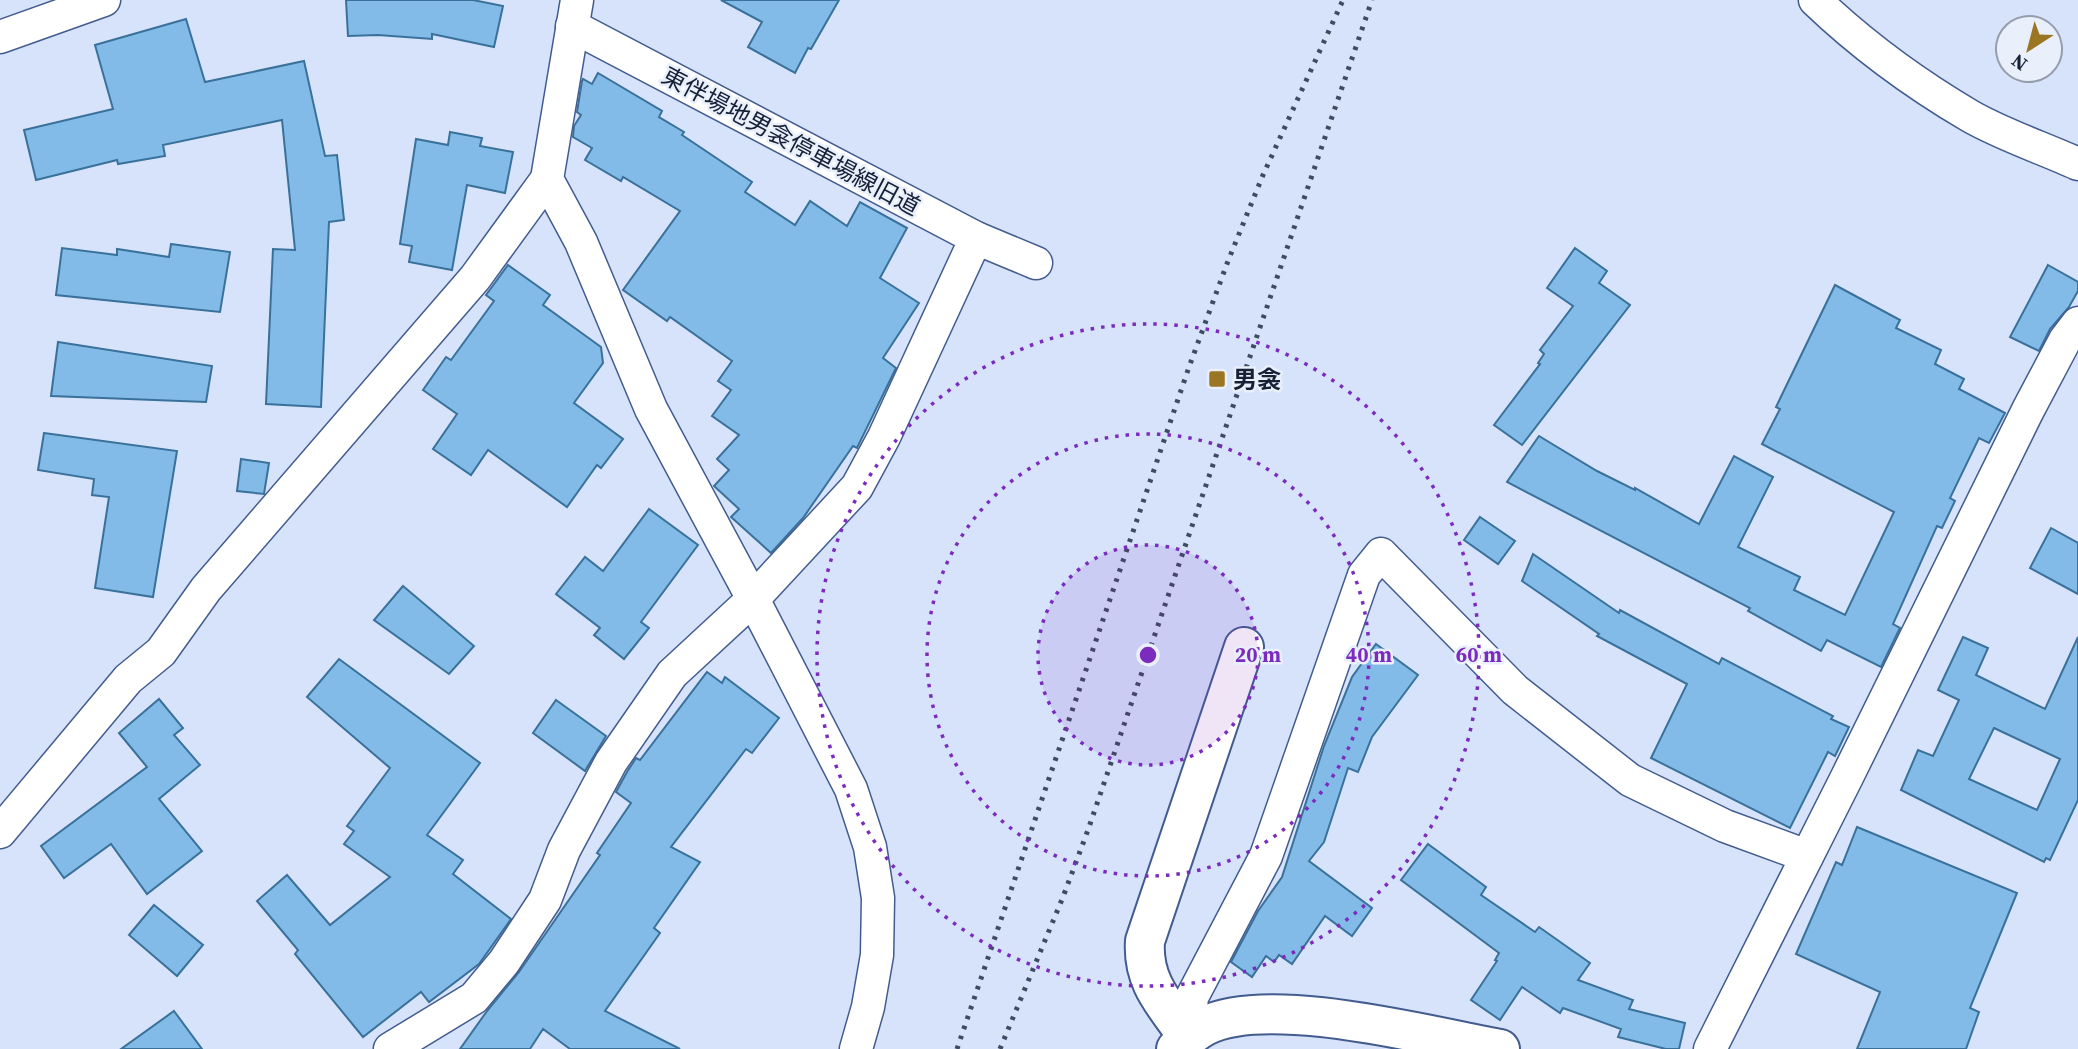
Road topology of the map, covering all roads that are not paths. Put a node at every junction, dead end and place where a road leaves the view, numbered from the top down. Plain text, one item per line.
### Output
1 (104, 0) edge
2 (1815, 0) edge
3 (575, 13) edge
4 (0, 37) edge
5 (2078, 164) edge
6 (547, 179) junction
7 (976, 238) junction
8 (1036, 263) dead end
9 (2078, 323) edge
10 (753, 599) junction
11 (1244, 647) dead end
12 (0, 832) edge
13 (1807, 856) junction
14 (1182, 1043) edge
15 (390, 1049) edge
16 (856, 1049) edge
17 (1500, 1049) edge
18 (1710, 1049) edge

1 - 4 street
2 - 5 street
3 - 6 street
3 - 7 street, 東伴場地男衾停車場線旧道
6 - 10 street
6 - 12 street
7 - 8 street, 東伴場地男衾停車場線旧道
7 - 10 street
9 - 13 street
10 - 15 street
10 - 16 street
11 - 14 street
13 - 14 street
13 - 18 street
14 - 17 street

